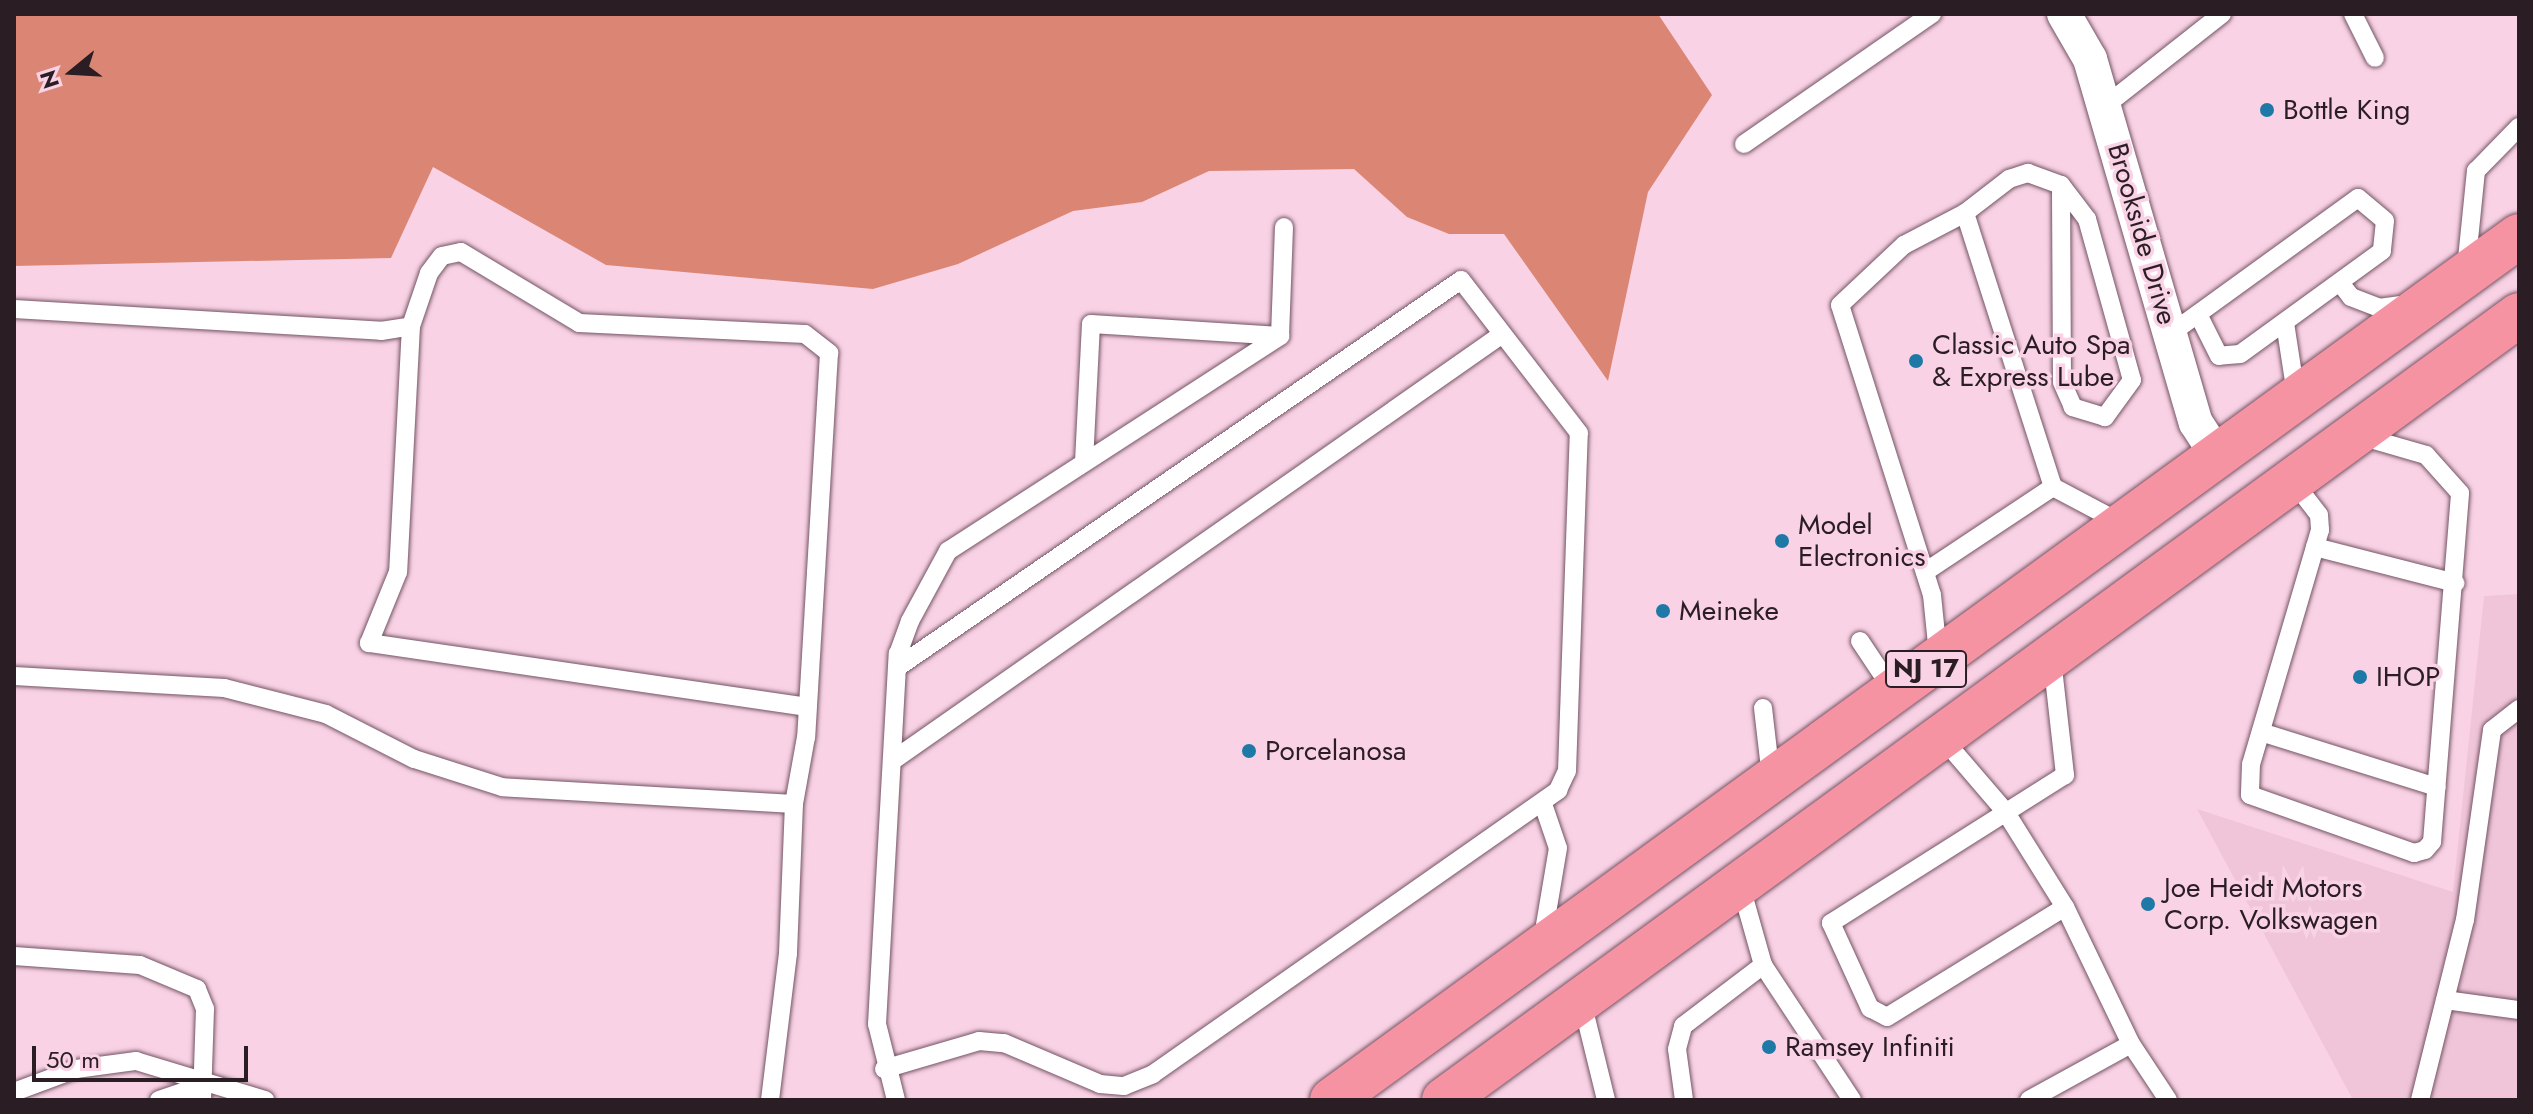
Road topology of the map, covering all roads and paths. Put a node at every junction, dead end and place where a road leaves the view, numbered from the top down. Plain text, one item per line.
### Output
1 (1932, 14) edge
2 (2064, 14) edge
3 (2222, 14) edge
4 (2353, 14) edge
5 (2375, 58) dead end
6 (2105, 106) junction
7 (2519, 127) edge
8 (1744, 144) dead end
9 (2061, 185) junction
10 (1965, 213) junction
11 (1284, 227) dead end
12 (2519, 236) edge
13 (2465, 275) junction
14 (2341, 284) junction
15 (2429, 301) junction
16 (14, 309) edge
17 (2198, 314) junction
18 (2517, 321) edge
19 (2285, 323) junction
20 (411, 326) junction
21 (2170, 334) junction
22 (1501, 335) junction
23 (1280, 336) junction
24 (2296, 398) junction
25 (2353, 435) junction
26 (2217, 455) junction
27 (1084, 462) junction
28 (2291, 480) junction
29 (2053, 487) junction
30 (2123, 524) junction
31 (2315, 547) junction
32 (1925, 572) junction
33 (2455, 583) junction
34 (1860, 641) dead end
35 (2052, 656) junction
36 (1939, 661) junction
37 (898, 667) junction
38 (14, 676) edge
39 (1894, 692) junction
40 (807, 707) junction
41 (1763, 708) dead end
42 (2519, 709) edge
43 (2261, 732) junction
44 (1943, 739) junction
45 (892, 761) junction
46 (1772, 780) junction
47 (2437, 787) junction
48 (794, 804) junction
49 (1543, 804) junction
50 (2005, 811) junction
51 (1741, 887) junction
52 (2065, 907) junction
53 (1541, 944) junction
54 (14, 956) edge
55 (1763, 965) junction
56 (1582, 1000) junction
57 (2445, 1000) junction
58 (2519, 1010) edge
59 (2131, 1044) junction
60 (884, 1069) junction
61 (14, 1092) edge
62 (203, 1092) edge
63 (159, 1100) edge
64 (265, 1100) edge
65 (770, 1100) edge
66 (896, 1100) edge
67 (1332, 1100) edge
68 (1444, 1100) edge
69 (1606, 1100) edge
70 (1684, 1100) edge
71 (1852, 1100) edge
72 (2029, 1100) edge
73 (2168, 1100) edge
74 (2420, 1100) edge

1 - 8 lane
2 - 6 street, Brookside Drive
3 - 6 lane
4 - 5 lane
6 - 21 street, Brookside Drive
7 - 13 lane
9 - 9 lane
9 - 10 lane
10 - 29 lane
10 - 32 lane
11 - 23 lane
12 - 13 highway, NJ 17
13 - 15 highway, NJ 17
14 - 15 lane
14 - 17 lane
14 - 19 lane
15 - 24 highway, NJ 17
16 - 20 lane
17 - 19 lane
17 - 21 lane
18 - 25 highway, NJ 17
19 - 24 lane
20 - 40 lane
20 - 40 lane
21 - 26 street, Brookside Drive
22 - 37 lane
22 - 45 lane
22 - 49 lane
23 - 27 lane
23 - 27 lane
24 - 26 highway, NJ 17
25 - 28 highway, NJ 17
25 - 33 lane
26 - 30 highway, NJ 17
27 - 37 lane
28 - 31 lane
28 - 35 highway, NJ 17
29 - 30 lane
29 - 32 lane
30 - 36 highway, NJ 17
31 - 33 lane
31 - 43 lane
32 - 36 lane
33 - 47 lane
34 - 39 lane
35 - 44 highway, NJ 17
35 - 50 lane
36 - 39 highway, NJ 17
37 - 45 lane
38 - 48 lane
39 - 46 highway, NJ 17
40 - 48 lane
41 - 46 lane
42 - 57 lane
43 - 47 lane
43 - 47 lane
44 - 50 lane
44 - 51 highway, NJ 17
45 - 60 lane
46 - 53 highway, NJ 17
48 - 65 lane
49 - 53 lane
49 - 60 lane
50 - 52 lane
50 - 52 lane
51 - 55 lane
51 - 56 highway, NJ 17
52 - 59 lane
53 - 67 highway, NJ 17
54 - 62 lane
55 - 70 lane
55 - 71 lane
56 - 68 highway, NJ 17
56 - 69 lane
57 - 58 lane
57 - 74 lane
59 - 72 lane
59 - 73 lane
60 - 66 lane
61 - 62 lane
62 - 63 lane
62 - 64 lane

